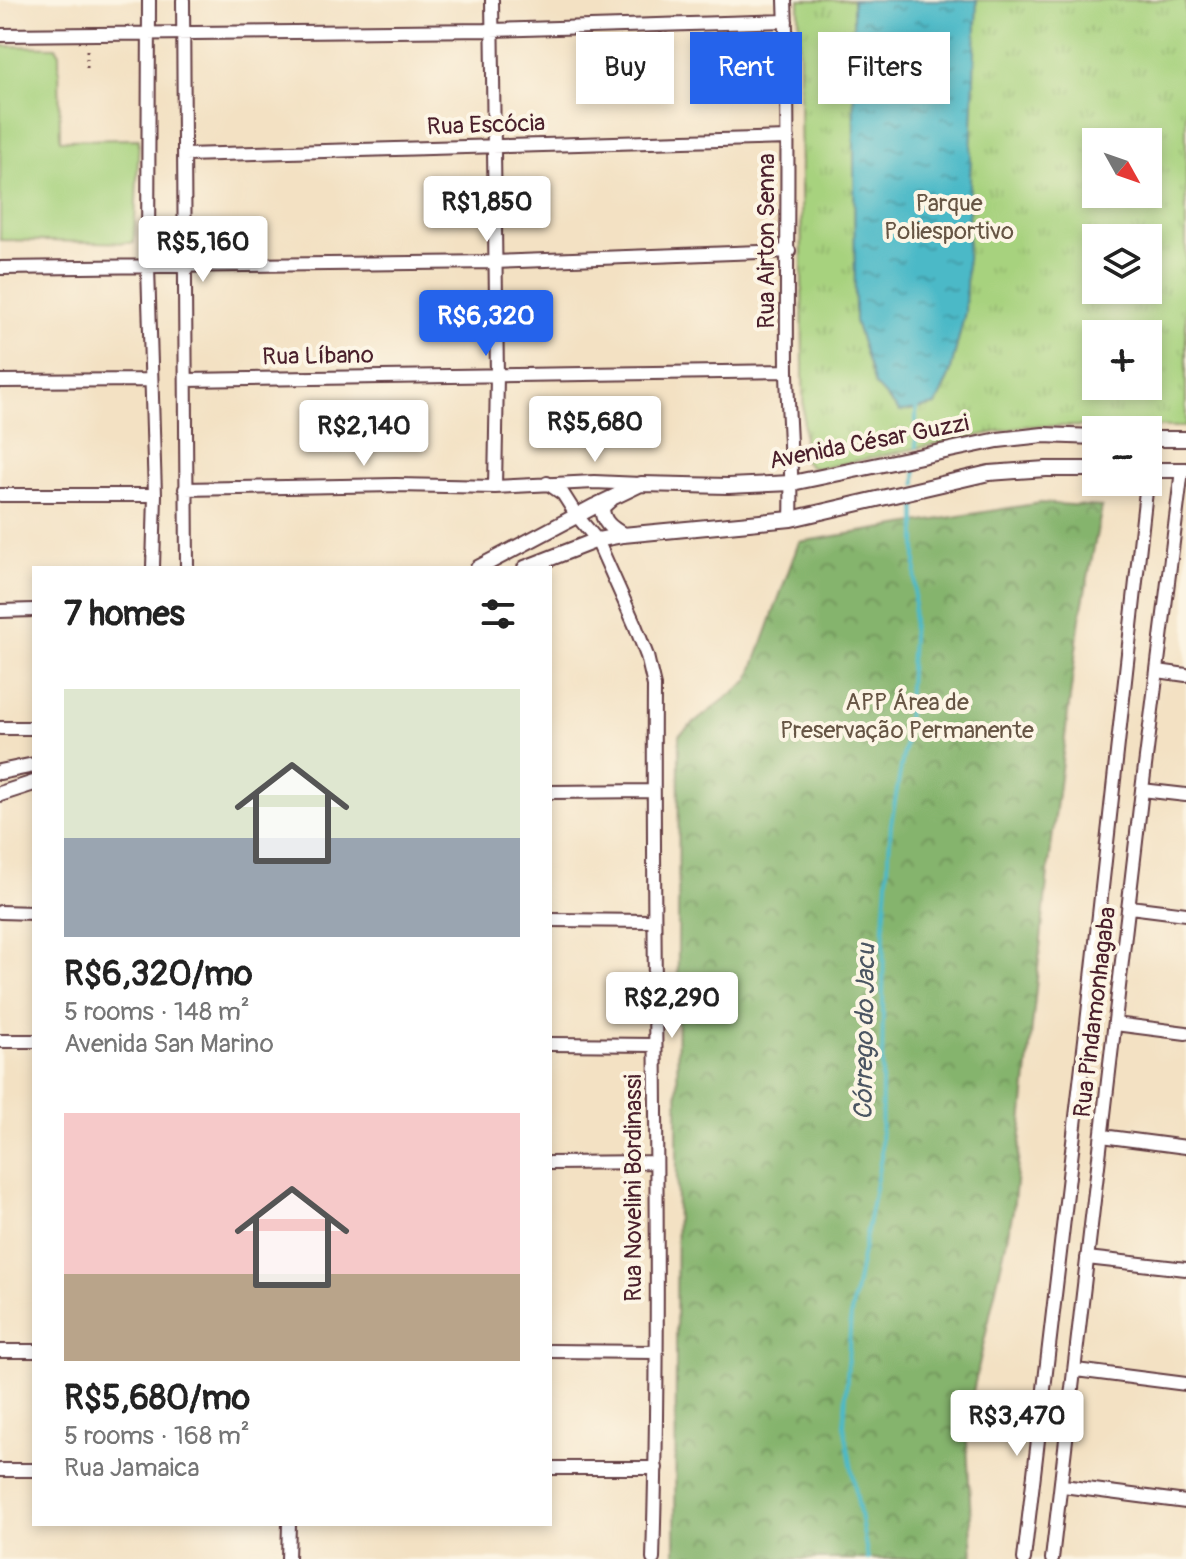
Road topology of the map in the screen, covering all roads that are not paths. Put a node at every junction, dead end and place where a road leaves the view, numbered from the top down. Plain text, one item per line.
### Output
1 (149, 0) edge
2 (183, 0) edge
3 (492, 0) edge
4 (785, 0) edge
5 (786, 21) junction
6 (491, 30) junction
7 (150, 34) junction
8 (184, 34) junction
9 (0, 35) edge
10 (788, 138) junction
11 (493, 147) junction
12 (185, 155) junction
13 (789, 251) junction
14 (495, 262) junction
15 (185, 266) junction
16 (148, 267) junction
17 (0, 268) edge
18 (787, 371) junction
19 (497, 376) junction
20 (150, 380) junction
21 (186, 380) junction
22 (0, 381) edge
23 (1082, 436) edge
24 (1162, 439) edge
25 (1186, 439) edge
26 (1082, 469) edge
27 (1162, 470) edge
28 (1184, 470) edge
29 (547, 483) junction
30 (792, 483) junction
31 (641, 484) junction
32 (495, 487) junction
33 (185, 489) junction
34 (0, 495) edge
35 (155, 495) junction
36 (1145, 496) edge
37 (611, 498) junction
38 (577, 516) junction
39 (791, 519) junction
40 (623, 535) junction
41 (597, 540) junction
42 (1172, 558) junction
43 (1186, 560) edge
44 (153, 566) edge
45 (187, 566) edge
46 (482, 566) edge
47 (530, 566) edge
48 (32, 610) edge
49 (0, 611) edge
50 (1158, 671) junction
51 (1186, 675) edge
52 (0, 728) edge
53 (32, 728) edge
54 (32, 765) edge
55 (0, 772) edge
56 (32, 784) edge
57 (1142, 790) junction
58 (653, 791) junction
59 (552, 792) edge
60 (0, 794) edge
61 (1186, 795) edge
62 (1130, 907) junction
63 (0, 912) edge
64 (32, 913) edge
65 (1186, 914) edge
66 (552, 920) edge
67 (653, 921) junction
68 (1115, 1024) junction
69 (1186, 1033) edge
70 (0, 1041) edge
71 (32, 1041) edge
72 (552, 1044) edge
73 (654, 1045) junction
74 (1102, 1136) junction
75 (1186, 1147) edge
76 (656, 1162) junction
77 (552, 1163) edge
78 (1087, 1258) junction
79 (1186, 1269) edge
80 (0, 1351) edge
81 (32, 1351) edge
82 (552, 1351) edge
83 (655, 1352) junction
84 (1076, 1370) junction
85 (1186, 1384) edge
86 (552, 1468) edge
87 (656, 1468) junction
88 (0, 1470) edge
89 (32, 1470) edge
90 (1063, 1486) junction
91 (1186, 1502) edge
92 (289, 1526) edge
93 (288, 1559) edge
94 (653, 1559) edge
95 (1024, 1559) edge
96 (1052, 1559) edge

1 - 7 street
2 - 8 street
3 - 6 street
4 - 5 street, Rua Airton Senna
5 - 6 street
5 - 10 street, Rua Airton Senna
6 - 8 street
6 - 11 street
7 - 8 street
7 - 9 street
7 - 16 street
8 - 12 street
10 - 11 street, Rua Escócia
10 - 13 street, Rua Airton Senna
11 - 12 street, Rua Escócia
11 - 14 street
12 - 15 street
13 - 14 street
13 - 18 street, Rua Airton Senna
14 - 15 street
14 - 19 street
15 - 16 street
15 - 21 street
16 - 17 street
16 - 20 street
18 - 19 street, Rua Líbano
18 - 30 street, Rua Airton Senna
19 - 21 street, Rua Líbano
19 - 32 street
20 - 22 street
20 - 35 street
21 - 33 street
23 - 30 street, Avenida César Guzzi
24 - 25 street
26 - 39 street
27 - 28 street
28 - 42 street, Rua Pindamonhagaba
29 - 31 street
29 - 32 street
29 - 38 street, Rua Novelini Bordinassi
30 - 31 street, Avenida César Guzzi
30 - 39 street, Rua Airton Senna
31 - 37 street, Avenida César Guzzi
32 - 33 street
33 - 45 street
34 - 35 street
35 - 44 street
36 - 95 street
37 - 38 street, Avenida César Guzzi
37 - 40 street
38 - 41 street, Rua Novelini Bordinassi
38 - 46 street, Avenida César Guzzi
39 - 40 street
40 - 41 street
41 - 47 street
41 - 58 street, Rua Novelini Bordinassi
42 - 43 street
42 - 50 street, Rua Pindamonhagaba
48 - 49 street
50 - 51 street
50 - 57 street, Rua Pindamonhagaba
52 - 53 street
54 - 55 street
56 - 60 street
57 - 61 street
57 - 62 street, Rua Pindamonhagaba
58 - 59 street
58 - 67 street, Rua Novelini Bordinassi
62 - 65 street
62 - 68 street, Rua Pindamonhagaba
63 - 64 street
66 - 67 street
67 - 73 street, Rua Novelini Bordinassi
68 - 69 street
68 - 74 street, Rua Pindamonhagaba
70 - 71 street
72 - 73 street
73 - 76 street, Rua Novelini Bordinassi
74 - 75 street
74 - 78 street, Rua Pindamonhagaba
76 - 77 street
76 - 83 street, Rua Novelini Bordinassi
78 - 79 street
78 - 84 street, Rua Pindamonhagaba
80 - 81 street
82 - 83 street
83 - 87 street, Rua Novelini Bordinassi
84 - 85 street
84 - 90 street, Rua Pindamonhagaba
86 - 87 street
87 - 94 street, Rua Novelini Bordinassi
88 - 89 street
90 - 91 street
90 - 96 street, Rua Pindamonhagaba
92 - 93 street

